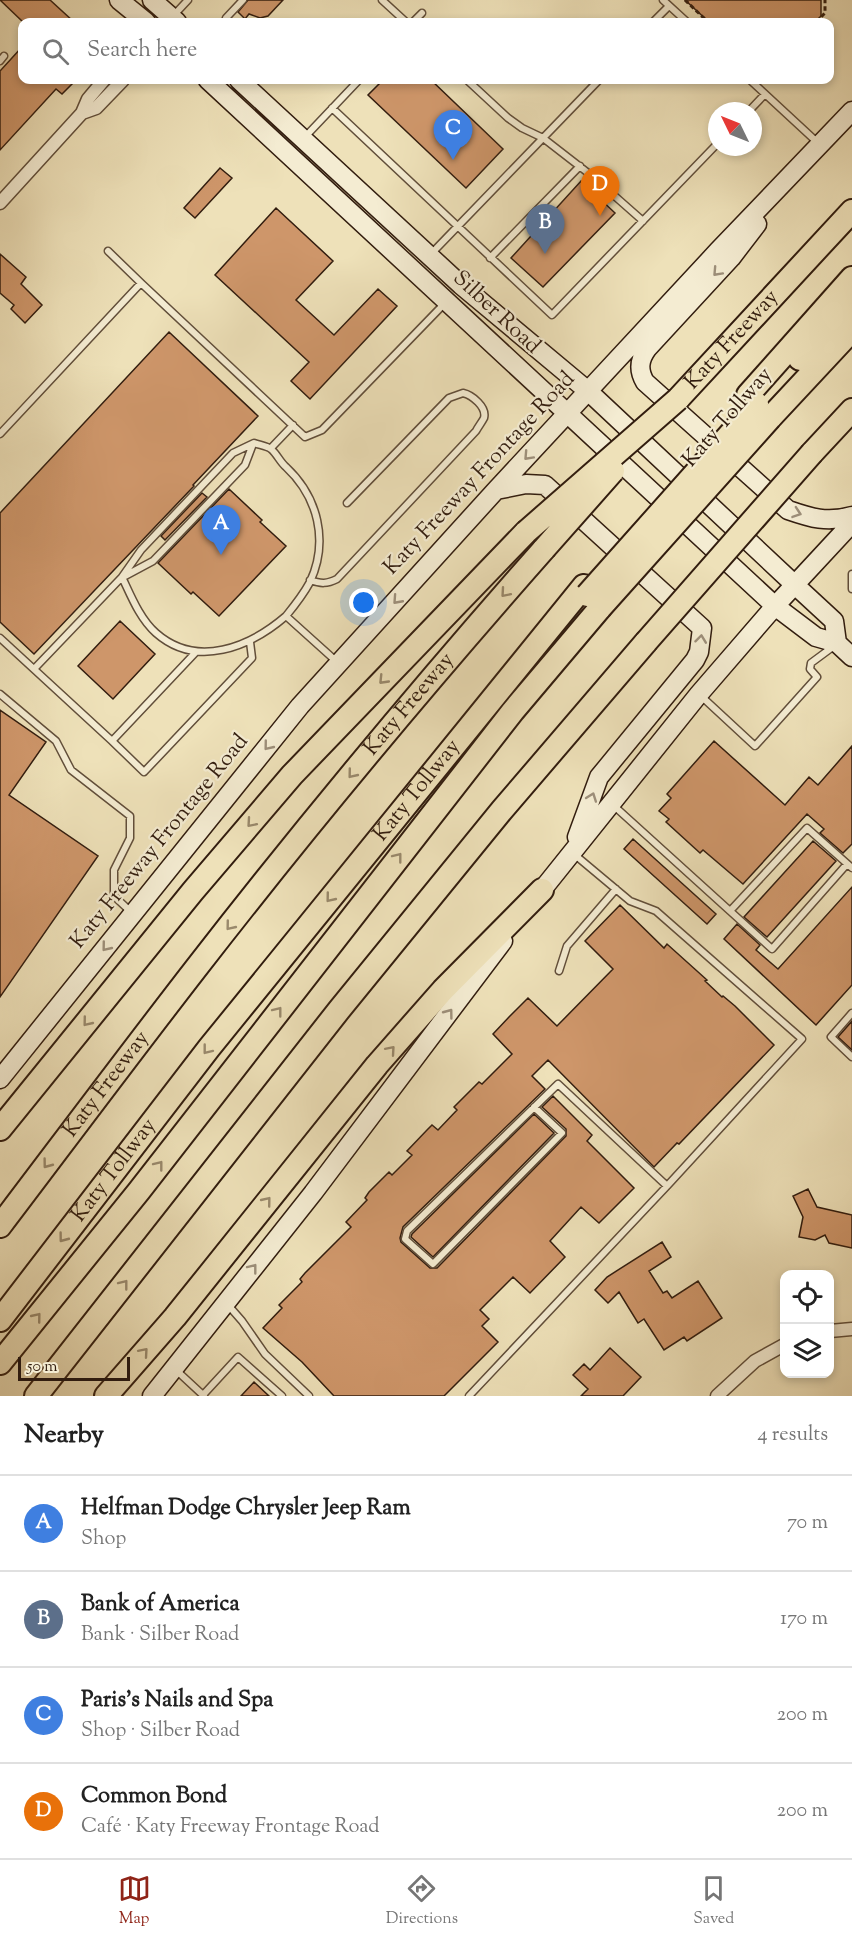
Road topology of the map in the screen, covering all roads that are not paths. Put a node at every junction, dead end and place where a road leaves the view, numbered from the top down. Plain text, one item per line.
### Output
1 (119, 0) edge
2 (152, 0) edge
3 (188, 0) edge
4 (243, 0) edge
5 (382, 0) edge
6 (663, 0) edge
7 (669, 6) junction
8 (422, 13) dead end
9 (141, 18) edge
10 (168, 18) edge
11 (173, 18) edge
12 (226, 18) edge
13 (402, 18) edge
14 (417, 18) edge
15 (657, 18) edge
16 (682, 18) edge
17 (101, 84) edge
18 (119, 84) edge
19 (212, 84) edge
20 (243, 84) edge
21 (355, 84) edge
22 (472, 84) edge
23 (595, 84) edge
24 (754, 84) edge
25 (765, 94) junction
26 (757, 102) edge
27 (332, 108) junction
28 (852, 111) edge
29 (82, 113) junction
30 (543, 138) junction
31 (303, 139) junction
32 (819, 144) junction
33 (708, 153) edge
34 (289, 154) junction
35 (580, 166) junction
36 (0, 203) edge
37 (852, 211) edge
38 (643, 221) junction
39 (457, 228) junction
40 (108, 251) dead end
41 (430, 256) junction
42 (490, 258) junction
43 (852, 278) edge
44 (141, 283) junction
45 (447, 300) junction
46 (852, 303) edge
47 (852, 330) edge
48 (588, 391) junction
49 (678, 399) junction
50 (758, 405) junction
51 (852, 410) edge
52 (568, 413) junction
53 (292, 425) junction
54 (0, 434) edge
55 (254, 443) junction
56 (270, 448) junction
57 (496, 490) junction
58 (347, 503) dead end
59 (851, 523) edge
60 (852, 574) edge
61 (122, 577) junction
62 (310, 580) junction
63 (795, 585) junction
64 (852, 588) edge
65 (590, 596) junction
66 (775, 606) junction
67 (286, 616) junction
68 (0, 638) edge
69 (250, 642) junction
70 (837, 643) junction
71 (196, 652) junction
72 (852, 657) edge
73 (339, 664) junction
74 (34, 669) junction
75 (0, 694) edge
76 (699, 694) junction
77 (111, 741) junction
78 (611, 802) junction
79 (572, 852) junction
80 (850, 866) edge
81 (616, 889) junction
82 (542, 890) junction
83 (730, 911) junction
84 (133, 914) junction
85 (559, 971) dead end
86 (852, 1013) edge
87 (852, 1057) edge
88 (0, 1079) edge
89 (534, 1107) junction
90 (0, 1128) edge
91 (667, 1186) junction
92 (0, 1226) edge
93 (226, 1303) junction
94 (0, 1320) edge
95 (852, 1329) edge
96 (834, 1331) edge
97 (780, 1347) edge
98 (0, 1363) edge
99 (174, 1368) junction
100 (36, 1396) edge
101 (106, 1396) edge
102 (152, 1396) edge
103 (204, 1396) edge
104 (282, 1396) edge
105 (309, 1396) edge
106 (469, 1396) edge
107 (717, 1396) edge

1 - 9 main road
2 - 10 main road
3 - 11 lane
4 - 12 lane
5 - 13 lane
6 - 7 lane
7 - 15 lane
7 - 16 lane
8 - 14 lane
17 - 29 street
18 - 29 street
19 - 34 main road, Silber Road
20 - 31 main road, Silber Road
21 - 27 lane
22 - 30 lane
23 - 30 lane
24 - 25 lane
25 - 26 lane
25 - 32 lane
27 - 31 lane
27 - 39 lane
28 - 32 main road, Katy Freeway Frontage Road
29 - 36 street
30 - 35 lane
30 - 39 lane
31 - 34 main road
31 - 41 main road, Silber Road
32 - 48 main road, Katy Freeway Frontage Road
32 -> 59 main road
33 - 38 lane
34 - 45 main road, Silber Road
35 - 38 lane
35 - 42 lane
37 - 49 highway, Katy Freeway
38 - 42 lane
39 - 41 lane
39 - 42 lane
40 - 44 lane
41 - 48 main road, Silber Road
43 - 50 highway, Katy Tollway
44 - 53 lane
44 - 54 lane
45 - 52 main road, Silber Road
45 - 53 lane
46 - 50 highway
47 - 50 highway
48 - 52 main road, Katy Freeway Frontage Road
48 - 63 main road, Silber Road
49 -> 90 highway, bridge
49 -> 92 highway, Katy Freeway, bridge
50 - 65 highway, bridge
50 - 65 highway, Katy Tollway
100 -> 51 highway, bridge
52 -> 57 main road, Katy Freeway Frontage Road
52 - 66 main road, Silber Road
53 - 56 lane
55 - 56 lane
55 - 61 lane
55 - 61 lane
56 - 62 lane
57 -> 73 main road, Katy Freeway Frontage Road
79 -> 57 main road
58 - 62 lane
59 - 63 main road
60 - 64 lane
61 - 71 lane
61 - 74 lane
62 - 67 lane
63 - 66 main road
63 - 70 main road, Silber Road
65 -> 94 highway, Katy Tollway
98 -> 65 highway
66 - 70 main road, Silber Road
66 - 76 main road
67 - 69 lane
67 - 73 lane
68 - 74 lane
69 - 71 lane
69 - 77 lane
70 - 72 main road, Silber Road
70 - 76 lane
71 - 77 lane
73 -> 84 main road, Katy Freeway Frontage Road
74 - 77 lane
75 - 84 lane
76 - 78 main road
78 - 79 main road
78 - 83 lane
79 - 81 lane
79 - 82 main road
80 - 83 lane
80 - 83 lane
81 - 85 lane
81 - 91 lane
93 -> 82 main road
101 -> 82 highway
84 -> 88 main road, Katy Freeway Frontage Road
86 - 87 lane
89 - 89 lane
89 - 91 lane
91 - 106 lane
93 - 99 main road
93 - 105 lane
95 - 96 street
97 - 107 street
99 - 102 main road
99 - 103 lane
103 - 104 lane

